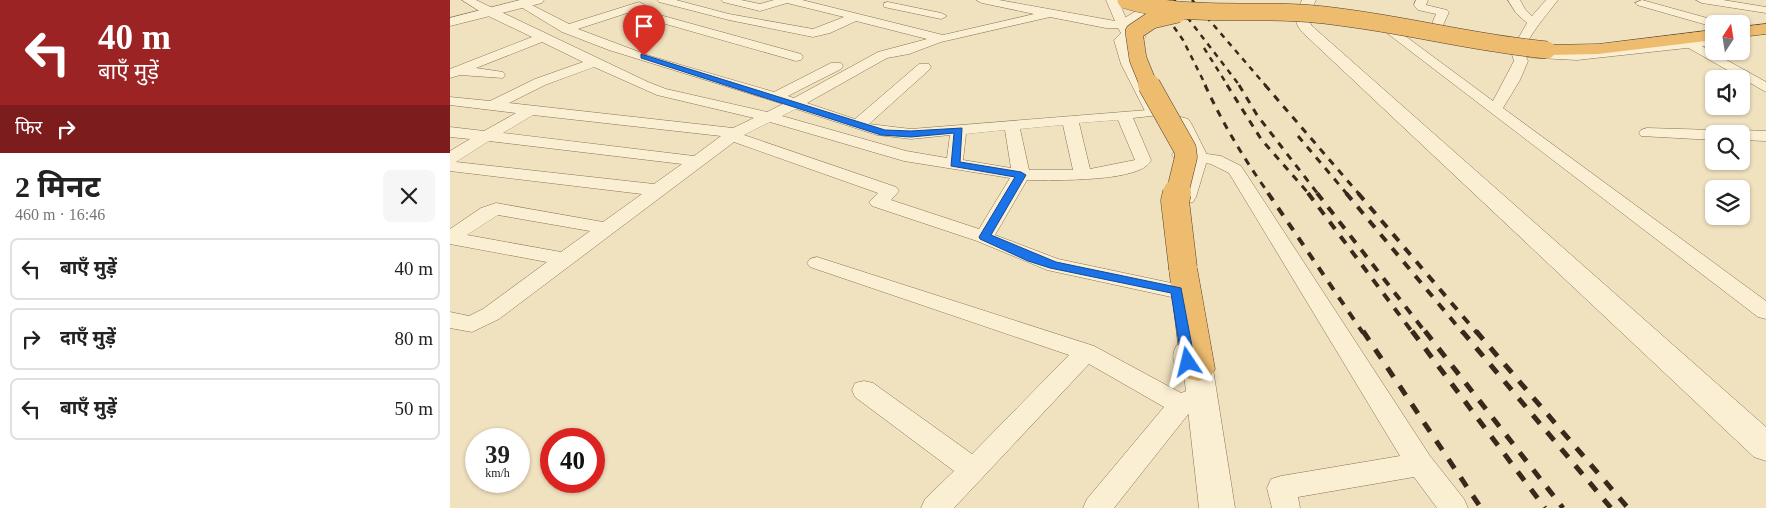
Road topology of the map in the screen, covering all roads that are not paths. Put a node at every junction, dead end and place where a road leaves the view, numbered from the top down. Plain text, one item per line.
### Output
1 (468, 0) edge
2 (537, 0) edge
3 (652, 0) edge
4 (663, 0) edge
5 (727, 0) edge
6 (785, 0) edge
7 (789, 0) edge
8 (899, 0) edge
9 (982, 0) edge
10 (1112, 0) edge
11 (1127, 0) edge
12 (1144, 0) edge
13 (1422, 0) edge
14 (1514, 0) edge
15 (1552, 0) edge
16 (1702, 0) edge
17 (522, 4) junction
18 (1641, 4) dead end
19 (888, 5) junction
20 (1305, 9) edge
21 (626, 10) junction
22 (1766, 10) edge
23 (488, 12) junction
24 (1202, 12) junction
25 (1051, 14) junction
26 (941, 16) dead end
27 (861, 17) junction
28 (450, 22) edge
29 (1533, 22) junction
30 (1705, 22) edge
31 (1385, 27) junction
32 (1766, 28) edge
33 (566, 29) junction
34 (1126, 29) junction
35 (1750, 30) edge
36 (1435, 31) junction
37 (1766, 33) edge
38 (1705, 35) edge
39 (1705, 36) edge
40 (1750, 36) edge
41 (543, 37) junction
42 (938, 38) junction
43 (1692, 40) junction
44 (1705, 40) edge
45 (875, 47) dead end
46 (1518, 48) junction
47 (796, 57) dead end
48 (595, 62) junction
49 (924, 67) dead end
50 (453, 71) edge
51 (498, 75) dead end
52 (1766, 88) edge
53 (776, 97) junction
54 (450, 101) edge
55 (796, 103) junction
56 (494, 105) junction
57 (531, 110) junction
58 (1495, 110) junction
59 (1155, 112) junction
60 (1124, 115) junction
61 (766, 116) junction
62 (1070, 120) junction
63 (858, 124) junction
64 (1012, 125) junction
65 (959, 130) junction
66 (450, 132) edge
67 (1647, 133) dead end
68 (733, 134) junction
69 (1705, 134) edge
70 (1750, 135) edge
71 (487, 136) junction
72 (1766, 136) edge
73 (828, 151) junction
74 (1188, 156) junction
75 (450, 158) edge
76 (696, 161) junction
77 (954, 164) junction
78 (450, 166) edge
79 (1021, 175) junction
80 (1082, 175) junction
81 (657, 190) junction
82 (606, 228) junction
83 (984, 237) junction
84 (450, 238) edge
85 (562, 259) junction
86 (817, 263) dead end
87 (1180, 279) junction
88 (1766, 312) edge
89 (450, 320) edge
90 (1086, 352) junction
91 (1194, 389) junction
92 (864, 390) dead end
93 (1766, 447) edge
94 (1420, 464) junction
95 (974, 470) junction
96 (1118, 495) edge
97 (935, 508) edge
98 (1097, 508) edge
99 (1218, 508) edge
100 (1286, 508) edge
101 (1454, 508) edge

1 - 23 street
2 - 17 street
3 - 21 street
4 - 27 street
5 - 6 street
7 - 27 street
8 - 19 street
9 - 25 street
10 - 34 street
11 - 24 highway, bridge
11 - 34 street
12 - 34 street
13 - 36 street
14 - 29 street
15 - 29 street
16 - 22 street
17 - 23 street
17 - 33 street
18 - 30 street
19 - 26 street
19 - 27 street
20 - 31 street
20 - 36 street
20 - 93 street
21 - 33 street
21 - 47 street
23 - 28 street
23 - 41 street
24 - 43 highway, bridge
24 - 87 highway, bridge
25 - 34 street
25 - 42 street
27 - 42 street
29 - 46 street
31 - 46 street
31 - 58 street
32 - 35 highway
33 - 53 street
34 - 59 street
34 - 74 street
36 - 46 street
37 - 40 street
38 - 46 street
39 - 43 highway
41 - 48 street
41 - 50 street
42 - 55 street
43 - 44 street
43 - 46 street
43 - 52 street
45 - 53 street
46 - 58 street
48 - 56 street
48 - 61 street
49 - 63 street
50 - 51 street
53 - 55 street
54 - 56 street
55 - 61 street
55 - 63 street
56 - 57 street
57 - 68 street
57 - 71 street
58 - 88 street
59 - 60 street
59 - 74 street
60 - 62 street
60 - 80 street
61 - 68 street
61 - 73 street
62 - 64 street
62 - 80 street
63 - 65 street
64 - 65 street
64 - 79 street
65 - 77 street
66 - 71 street
67 - 69 street
68 - 73 street
68 - 76 street
70 - 72 street
71 - 75 street
71 - 76 street
73 - 77 street
73 - 83 street
74 - 87 street
74 - 91 street
74 - 94 street
76 - 81 street
77 - 79 street
78 - 81 street
79 - 80 street
79 - 83 street
81 - 82 street
82 - 84 street
82 - 85 street
83 - 87 street
84 - 85 street
85 - 89 street
86 - 90 street
87 - 91 highway
90 - 91 street
90 - 95 street
91 - 96 street
91 - 99 street
92 - 95 street
94 - 100 street
94 - 101 street
95 - 97 street
96 - 98 street

